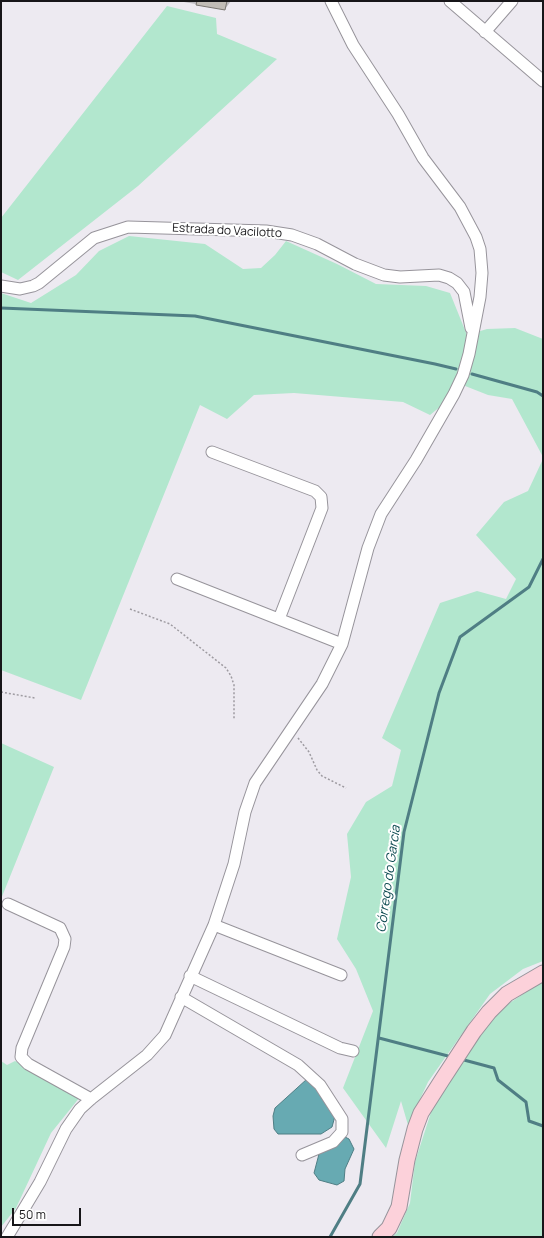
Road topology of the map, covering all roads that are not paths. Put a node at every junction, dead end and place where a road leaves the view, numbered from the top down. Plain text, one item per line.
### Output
1 (331, 1) edge
2 (450, 1) edge
3 (512, 1) edge
4 (485, 32) junction
5 (543, 81) edge
6 (1, 286) edge
7 (472, 333) junction
8 (212, 452) dead end
9 (177, 579) dead end
10 (279, 619) junction
11 (342, 644) junction
12 (8, 904) dead end
13 (214, 925) junction
14 (543, 973) edge
15 (341, 975) dead end
16 (190, 976) junction
17 (181, 997) junction
18 (353, 1051) dead end
19 (91, 1099) junction
20 (302, 1155) dead end
21 (7, 1237) edge
22 (380, 1237) edge

1 - 7 street
2 - 4 street
3 - 4 street
4 - 5 street
6 - 7 street, Estrada do Vacilotto
7 - 11 street
8 - 10 street
9 - 10 street
10 - 11 street
11 - 13 street
12 - 19 street
13 - 15 street
13 - 16 street
14 - 22 street
16 - 17 street
16 - 18 street
17 - 19 street
17 - 20 street
19 - 21 street

